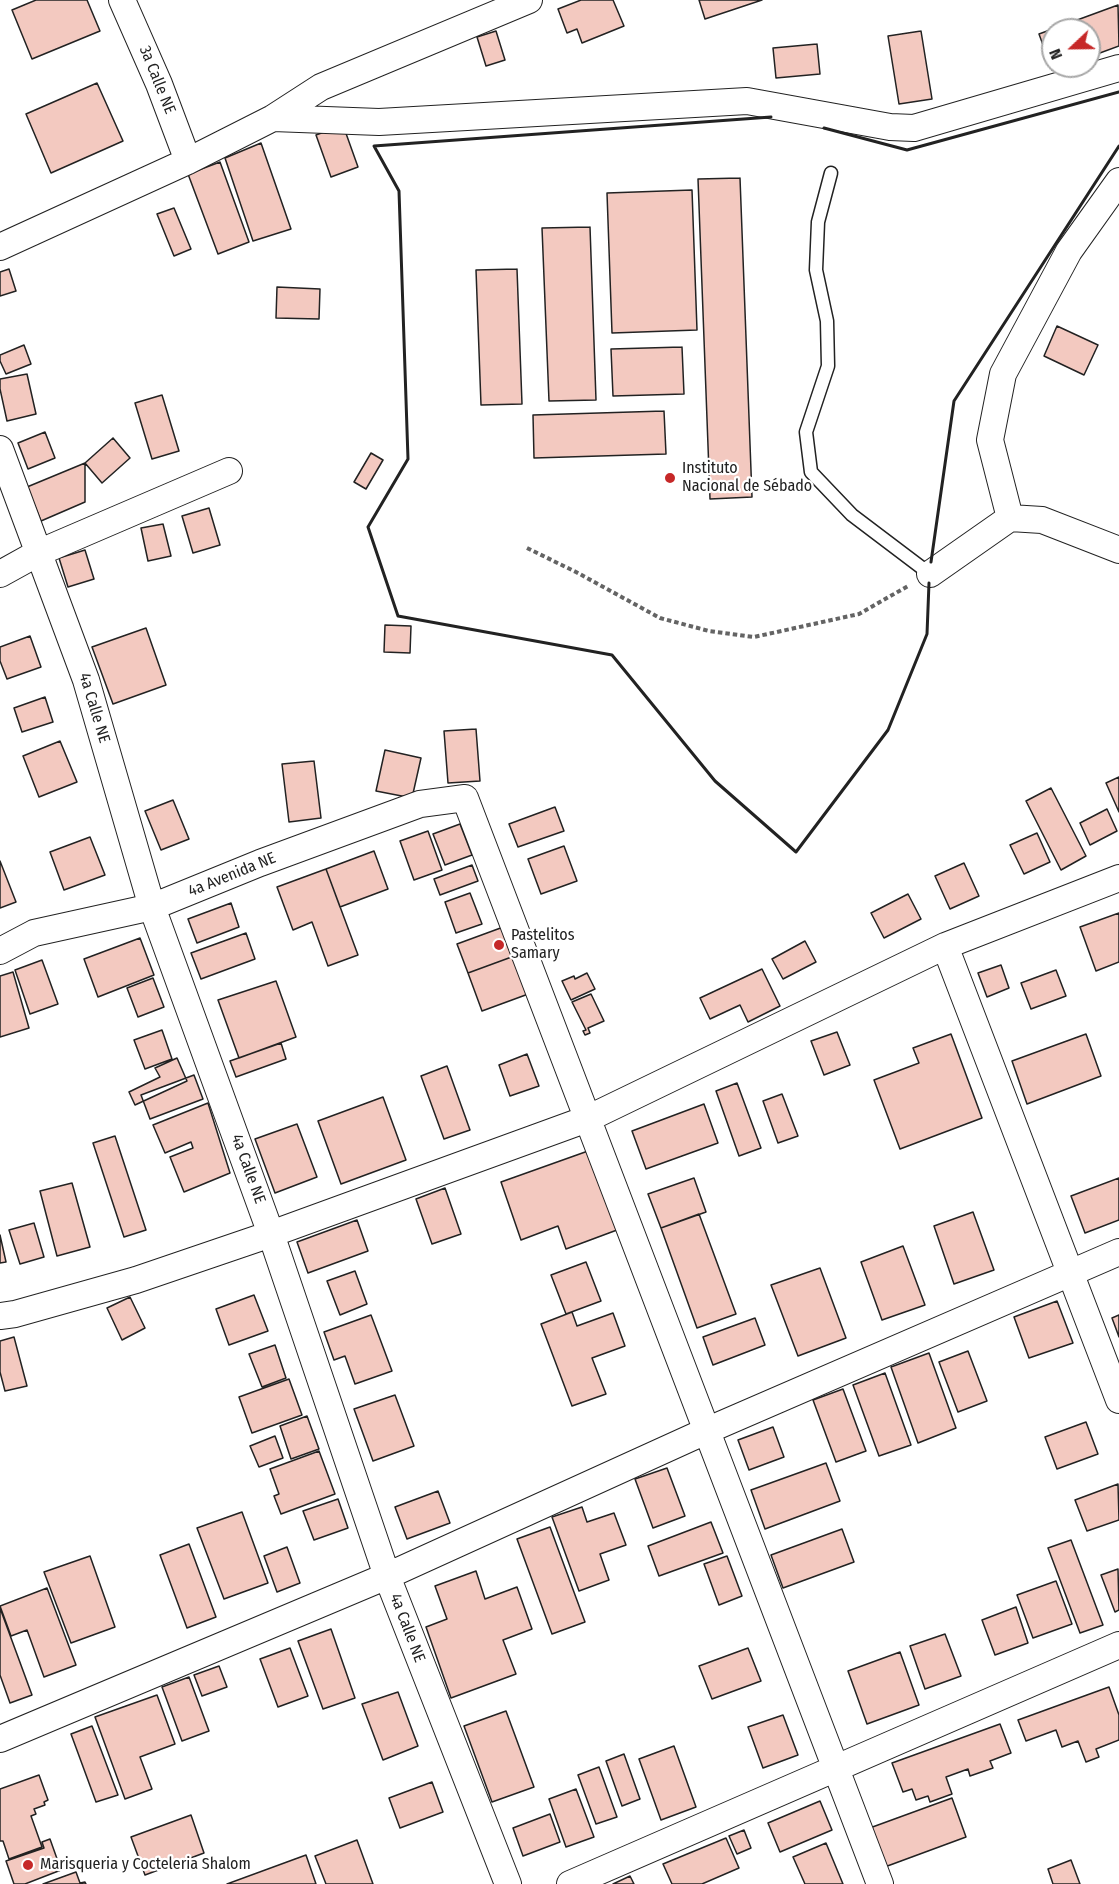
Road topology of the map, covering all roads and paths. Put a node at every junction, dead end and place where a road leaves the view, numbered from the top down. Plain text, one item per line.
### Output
1 (122, 0) edge
2 (529, 0) edge
3 (1119, 68) edge
4 (273, 118) junction
5 (188, 161) junction
6 (831, 173) dead end
7 (1119, 181) edge
8 (0, 247) edge
9 (0, 449) edge
10 (229, 471) dead end
11 (1011, 518) junction
12 (527, 548) dead end
13 (1119, 550) edge
14 (38, 553) junction
15 (0, 574) edge
16 (930, 574) junction
17 (1119, 878) edge
18 (152, 907) junction
19 (945, 946) junction
20 (0, 951) edge
21 (587, 1119) junction
22 (272, 1234) junction
23 (1119, 1252) edge
24 (1070, 1272) junction
25 (0, 1316) edge
26 (1119, 1400) edge
27 (706, 1431) junction
28 (387, 1576) junction
29 (1119, 1645) edge
30 (0, 1739) edge
31 (836, 1769) junction
32 (508, 1884) edge
33 (570, 1884) edge
34 (880, 1884) edge

1 - 5 street, 3a Calle NE
2 - 4 street
3 - 4 street
4 - 5 street
5 - 8 street
6 - 16 lane
7 - 11 street
9 - 14 street, 4a Calle NE
10 - 14 street
11 - 13 street
11 - 16 street
12 - 16 path
14 - 15 street
14 - 18 street, 4a Calle NE
17 - 19 street
18 - 20 street, 4a Avenida NE
18 - 21 street, 4a Avenida NE
18 - 22 street, 4a Calle NE
19 - 21 street
19 - 24 street
21 - 22 street
21 - 27 street
22 - 25 street
22 - 28 street, 4a Calle NE
23 - 24 street
24 - 26 street
24 - 27 street
27 - 28 street
27 - 31 street
28 - 30 street
28 - 32 street, 4a Calle NE
29 - 31 street
31 - 33 street
31 - 34 street

